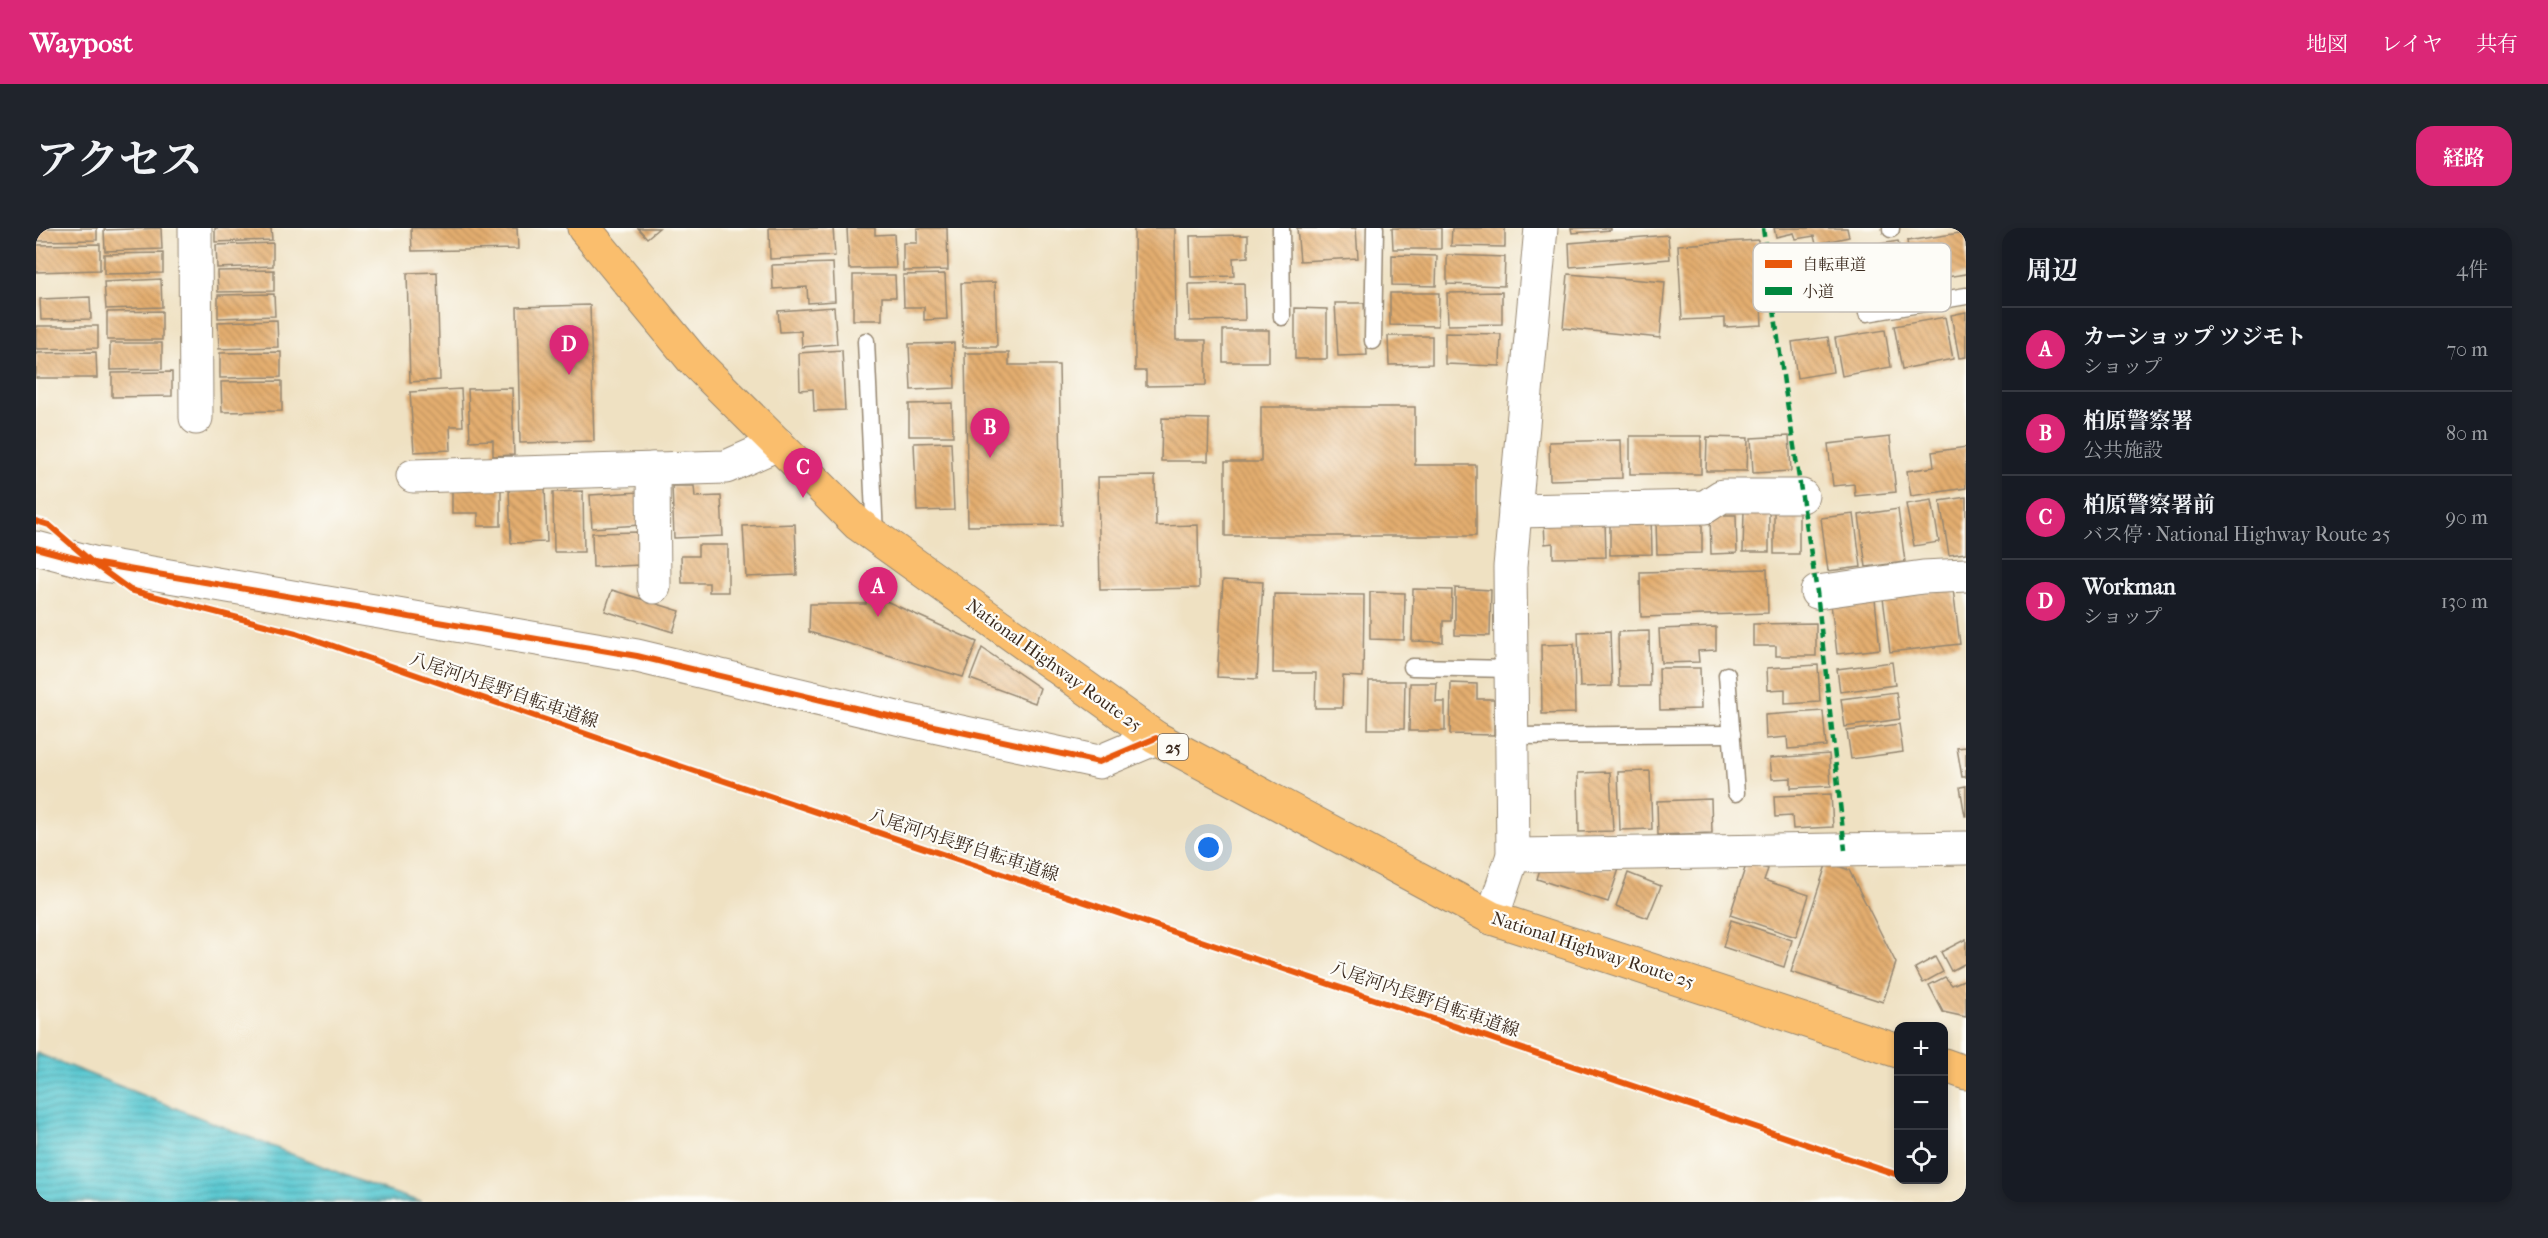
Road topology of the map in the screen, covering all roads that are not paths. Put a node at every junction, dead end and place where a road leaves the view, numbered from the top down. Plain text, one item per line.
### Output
1 (195, 228) edge
2 (584, 228) edge
3 (1281, 228) edge
4 (1375, 228) edge
5 (1541, 228) edge
6 (1966, 296) edge
7 (1951, 299) edge
8 (1873, 312) edge
9 (1867, 313) dead end
10 (1282, 317) dead end
11 (866, 341) dead end
12 (1373, 341) dead end
13 (196, 418) dead end
14 (778, 444) junction
15 (653, 469) junction
16 (413, 476) dead end
17 (1802, 496) dead end
18 (1515, 511) junction
19 (875, 536) junction
20 (36, 548) edge
21 (1966, 575) edge
22 (654, 587) dead end
23 (1817, 592) dead end
24 (1412, 667) dead end
25 (1511, 669) junction
26 (1727, 675) dead end
27 (1732, 734) junction
28 (1511, 736) junction
29 (1156, 738) junction
30 (1736, 793) dead end
31 (1966, 848) edge
32 (1513, 855) junction
33 (1492, 918) junction
34 (1894, 1048) edge
35 (1948, 1066) edge
36 (1966, 1072) edge

1 - 13 street
2 - 14 highway, National Highway Route 25 / 25
3 - 10 lane
4 - 12 lane
5 - 18 street
6 - 7 lane
8 - 9 lane
11 - 19 lane
14 - 15 street
14 - 19 highway, National Highway Route 25 / 25
15 - 16 street
15 - 22 street
17 - 18 street
18 - 25 street
19 - 29 highway, National Highway Route 25 / 25
20 - 29 street
21 - 23 street
24 - 25 lane
25 - 28 street
26 - 27 lane
27 - 28 lane
27 - 30 lane
28 - 32 street
29 - 33 highway, National Highway Route 25 / 25
31 - 32 street
32 - 33 street
33 - 34 highway, National Highway Route 25 / 25
35 - 36 highway

